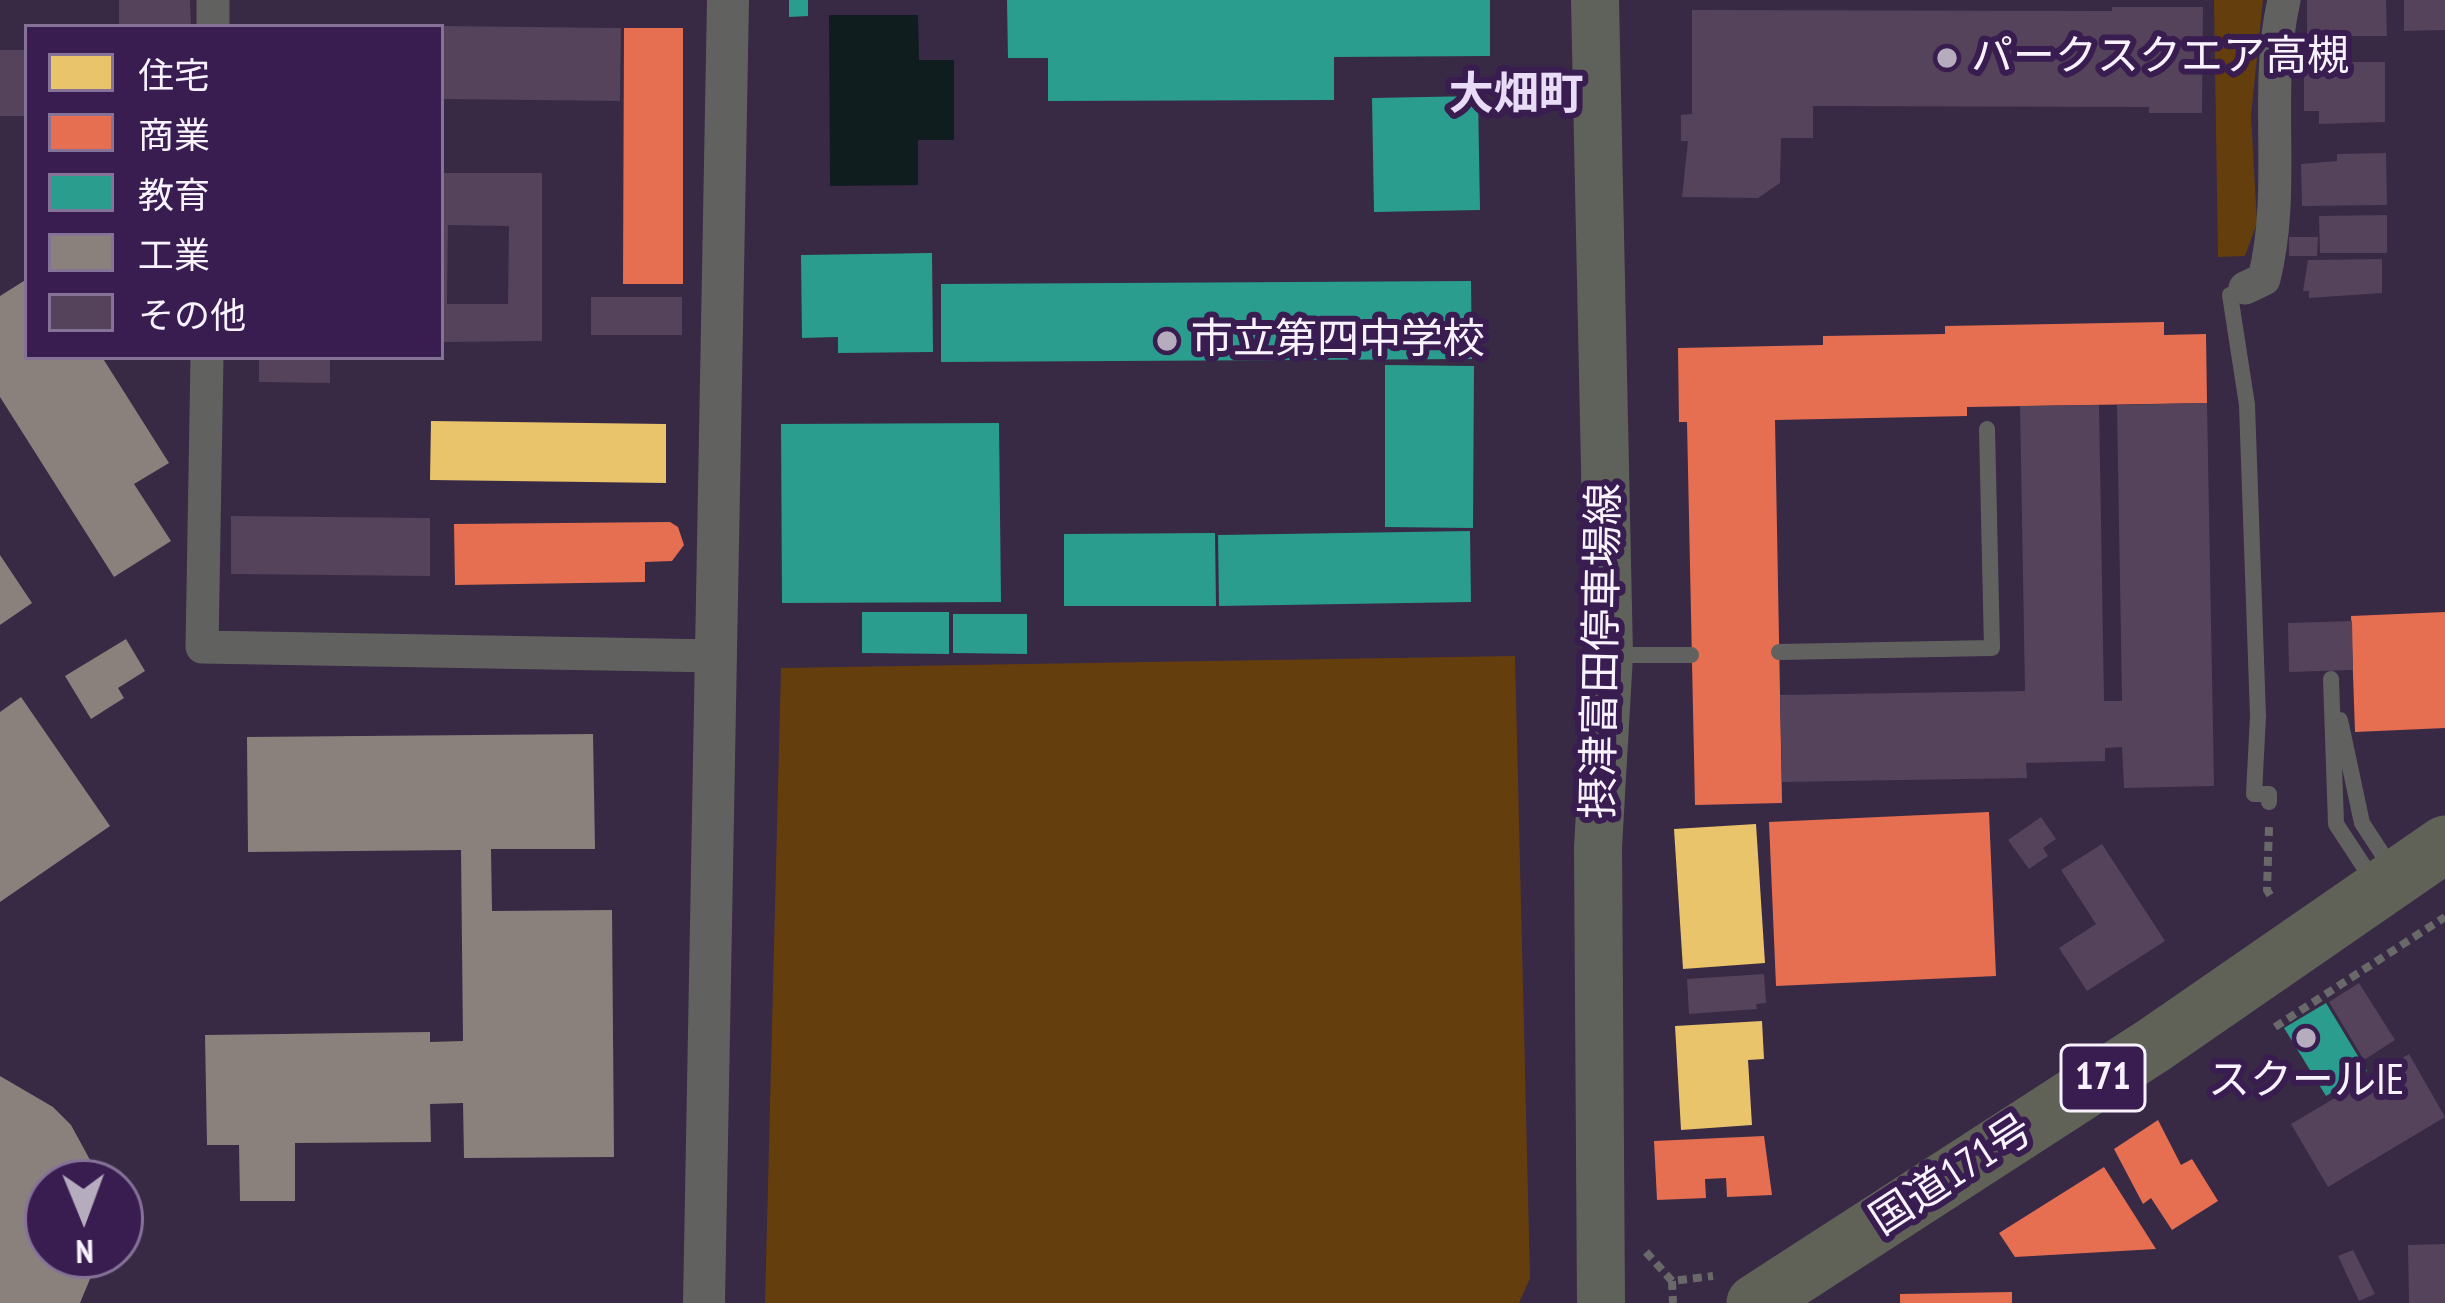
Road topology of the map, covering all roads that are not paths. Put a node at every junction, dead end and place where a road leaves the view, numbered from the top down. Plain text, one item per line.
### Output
1 (728, 0) edge
2 (1594, 0) edge
3 (2284, 0) edge
4 (2245, 288) joint
5 (207, 360) edge
6 (1987, 429) dead end
7 (1779, 652) dead end
8 (1610, 655) junction
9 (1691, 655) dead end
10 (718, 656) junction
11 (2269, 802) road end
12 (2445, 844) edge
13 (2387, 882) junction
14 (704, 1303) edge
15 (1601, 1303) edge
16 (1755, 1303) edge

1 - 10 street
2 - 8 main road, 摂津富田停車場線
3 - 4 street
4 - 11 lane
5 - 10 street
6 - 7 lane
8 - 9 lane
8 - 15 main road, 摂津富田停車場線
10 - 14 street
12 - 13 highway, 国道171号 / 171
13 - 13 lane
13 - 16 highway, 国道171号 / 171

